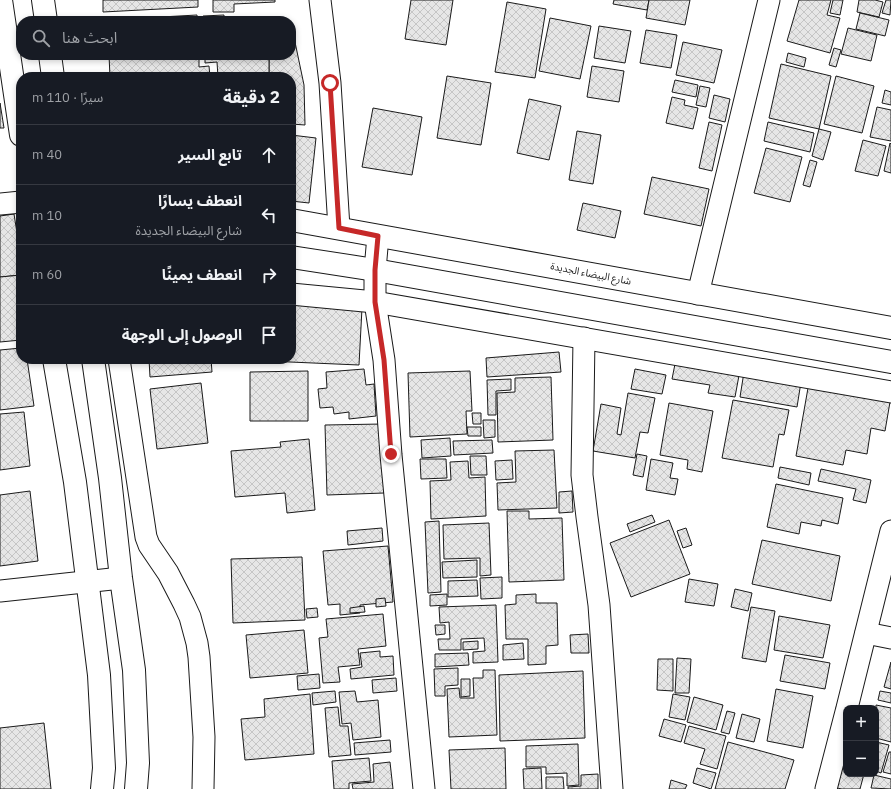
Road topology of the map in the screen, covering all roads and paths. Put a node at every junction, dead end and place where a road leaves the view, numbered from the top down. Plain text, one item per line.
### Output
1 (1, 0) edge
2 (43, 0) edge
3 (320, 0) edge
4 (768, 0) edge
5 (45, 16) edge
6 (51, 60) edge
7 (52, 72) edge
8 (16, 101) edge
9 (16, 202) edge
10 (0, 204) edge
11 (296, 221) edge
12 (339, 228) junction
13 (378, 236) junction
14 (296, 258) edge
15 (375, 270) junction
16 (296, 294) edge
17 (698, 294) junction
18 (375, 302) junction
19 (891, 328) edge
20 (584, 338) junction
21 (891, 362) edge
22 (55, 364) edge
23 (94, 364) edge
24 (120, 364) edge
25 (891, 392) edge
26 (891, 531) edge
27 (122, 578) junction
28 (87, 580) junction
29 (0, 591) edge
30 (866, 633) junction
31 (891, 638) edge
32 (848, 705) edge
33 (843, 724) edge
34 (102, 789) edge
35 (136, 789) edge
36 (203, 789) edge
37 (424, 789) edge
38 (612, 789) edge
39 (826, 789) edge

1 - 8 street
2 - 5 street
3 - 12 street
4 - 17 street
6 - 7 street
9 - 10 street
11 - 12 street, شارع البيضاء الجديدة
12 - 13 street, شارع البيضاء الجديدة
13 - 15 street
13 - 17 street, شارع البيضاء الجديدة
14 - 15 street
15 - 18 street
15 - 21 street
16 - 18 street
17 - 19 street, شارع البيضاء الجديدة
18 - 20 street
18 - 37 street
20 - 25 street
20 - 38 street
22 - 28 street
23 - 27 street
24 - 36 street
26 - 30 street
27 - 28 street
27 - 35 street
28 - 29 street
28 - 34 street
30 - 31 street
30 - 32 street
33 - 39 street

